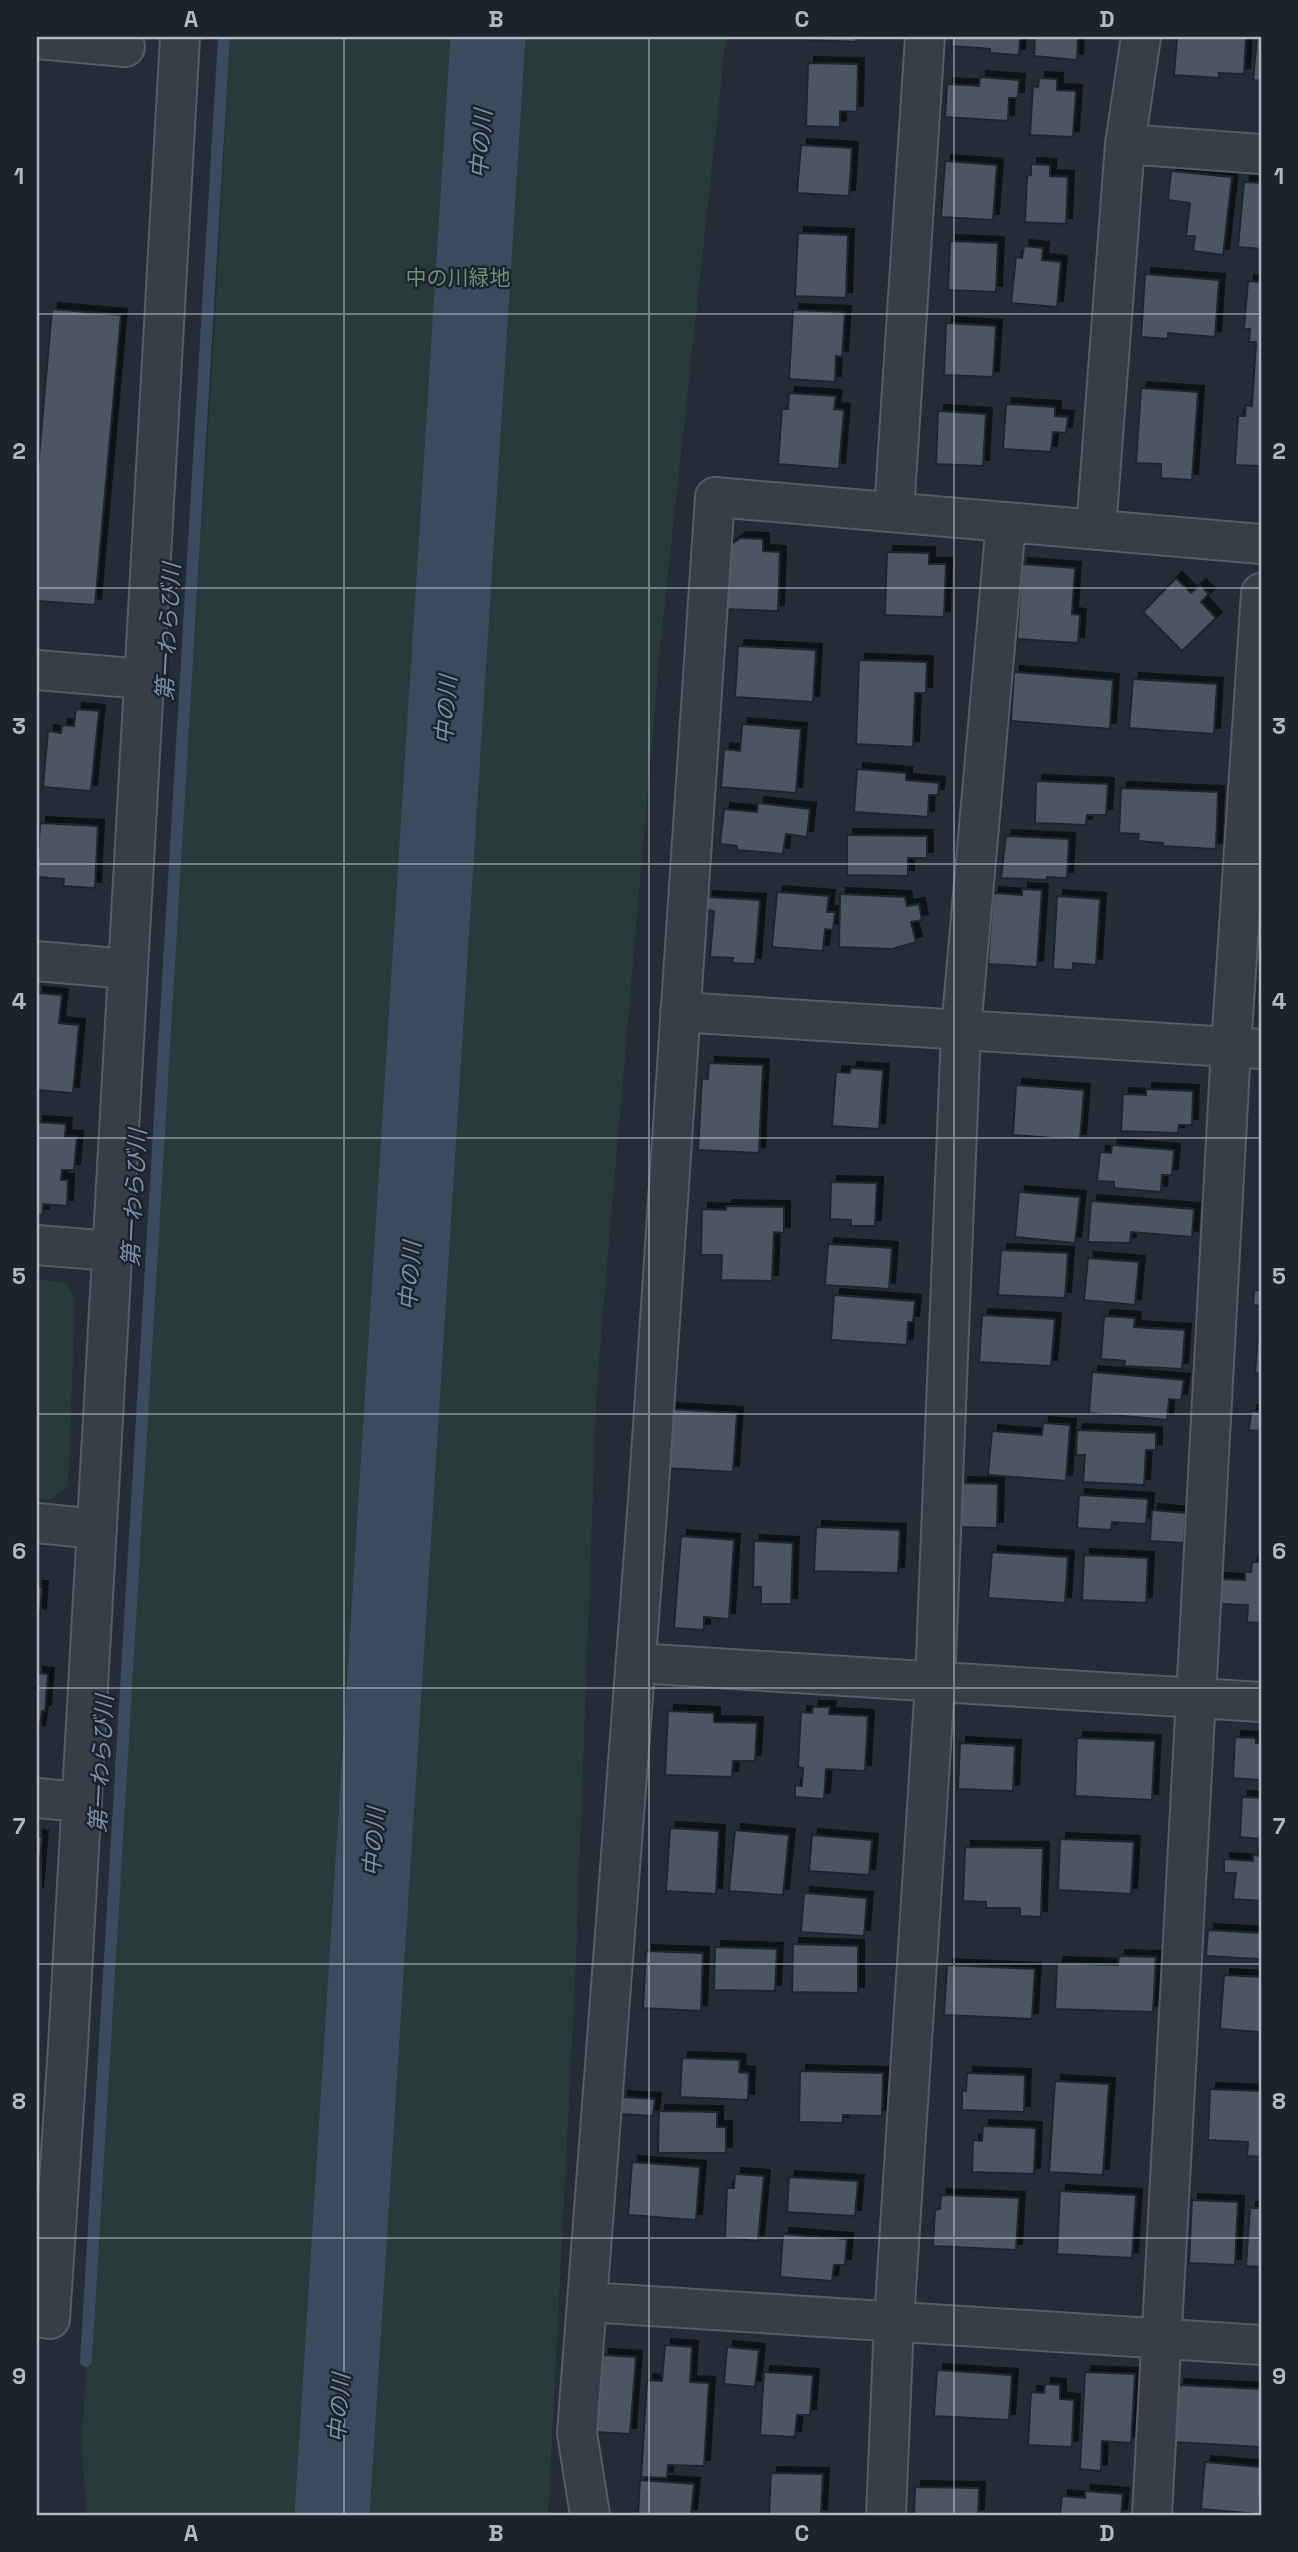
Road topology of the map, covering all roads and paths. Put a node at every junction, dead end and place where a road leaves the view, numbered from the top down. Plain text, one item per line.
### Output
1 (180, 37) edge
2 (925, 37) edge
3 (1141, 37) edge
4 (37, 39) edge
5 (125, 47) dead end
6 (1125, 144) junction
7 (1261, 154) edge
8 (894, 512) junction
9 (1006, 522) junction
10 (1096, 530) junction
11 (1261, 544) edge
12 (1261, 593) edge
13 (37, 670) edge
14 (144, 679) junction
15 (37, 961) edge
16 (128, 969) junction
17 (680, 1012) junction
18 (961, 1030) junction
19 (1246, 1048) edge
20 (37, 1245) edge
21 (112, 1251) junction
22 (37, 1523) edge
23 (97, 1529) junction
24 (635, 1663) junction
25 (935, 1683) junction
26 (1198, 1697) junction
27 (1261, 1702) edge
28 (37, 1798) edge
29 (82, 1802) junction
30 (52, 2045) edge
31 (587, 2302) junction
32 (37, 2317) edge
33 (894, 2321) junction
34 (1161, 2338) junction
35 (1261, 2345) edge
36 (590, 2515) edge
37 (886, 2515) edge
38 (1152, 2515) edge

1 - 14 street
2 - 8 street
3 - 6 street
4 - 5 street
6 - 7 street
6 - 10 street
8 - 9 street
8 - 17 street
9 - 10 street
9 - 18 street
10 - 11 street
12 - 19 street
13 - 14 street
14 - 16 street
15 - 16 street
16 - 21 street
17 - 18 street
17 - 24 street
18 - 19 street
18 - 25 street
19 - 26 street
20 - 21 street
21 - 23 street
22 - 23 street
23 - 29 street
24 - 25 street
24 - 31 street
25 - 26 street
25 - 33 street
26 - 27 street
26 - 34 street
28 - 29 street
29 - 30 street
30 - 32 street
31 - 33 street
31 - 36 street
33 - 34 street
33 - 37 street
34 - 35 street
34 - 38 street

